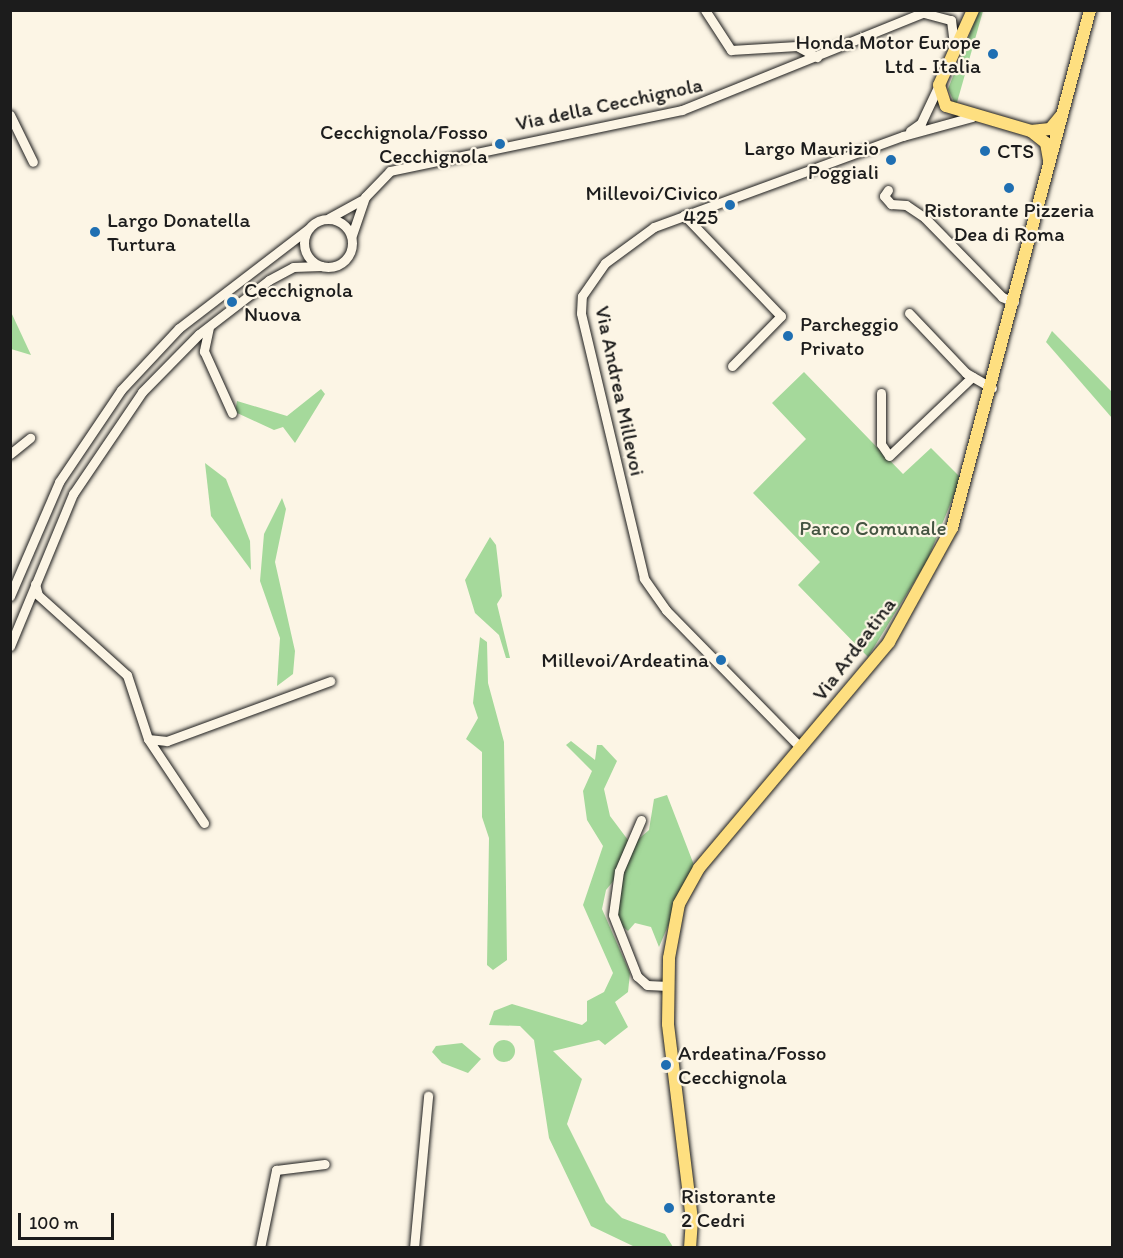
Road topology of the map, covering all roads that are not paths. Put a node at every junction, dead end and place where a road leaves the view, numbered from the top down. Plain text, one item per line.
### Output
1 (705, 10) edge
2 (973, 10) edge
3 (1090, 10) edge
4 (926, 12) edge
5 (953, 51) junction
6 (818, 57) junction
7 (939, 85) junction
8 (10, 115) edge
9 (1061, 115) junction
10 (972, 117) junction
11 (1031, 131) junction
12 (903, 136) junction
13 (33, 162) dead end
14 (1049, 165) junction
15 (888, 190) dead end
16 (365, 197) junction
17 (684, 215) junction
18 (329, 218) junction
19 (308, 229) junction
20 (351, 234) junction
21 (321, 266) junction
22 (1014, 302) junction
23 (909, 313) dead end
24 (209, 326) junction
25 (181, 351) junction
26 (204, 351) junction
27 (732, 366) dead end
28 (972, 377) junction
29 (992, 388) junction
30 (880, 393) dead end
31 (232, 413) dead end
32 (30, 438) dead end
33 (10, 454) edge
34 (35, 582) junction
35 (10, 596) edge
36 (26, 605) junction
37 (50, 605) junction
38 (10, 646) edge
39 (330, 681) dead end
40 (148, 739) junction
41 (801, 748) junction
42 (641, 820) dead end
43 (204, 823) dead end
44 (668, 986) junction
45 (428, 1096) dead end
46 (325, 1164) dead end
47 (260, 1248) edge
48 (414, 1248) edge
49 (690, 1248) edge

1 - 6 street
2 - 5 main road
3 - 9 main road, Via Ardeatina
4 - 5 street
4 - 6 street, Via della Cecchignola
5 - 7 main road
6 - 16 street, Via della Cecchignola
7 - 10 main road
7 - 12 street
8 - 13 street
9 - 11 main road
9 - 14 main road, Via Ardeatina
10 - 11 main road, Via Andrea Millevoi
10 - 12 street, Via Andrea Millevoi
11 - 14 main road
12 - 17 street, Via Andrea Millevoi
14 - 22 main road, Via Ardeatina
15 - 22 street
16 - 18 street, Via della Cecchignola
16 - 20 street, Via della Cecchignola
17 - 27 street
17 - 41 street, Via Andrea Millevoi
18 - 19 street
18 - 20 street
19 - 21 street
19 - 35 street
20 - 21 street
21 - 24 street
22 - 29 main road, Via Ardeatina
23 - 28 street
24 - 25 street
24 - 26 street
25 - 26 street
25 - 34 street
26 - 31 street
28 - 29 street
28 - 30 street
29 - 41 main road, Via Ardeatina
32 - 33 street
34 - 36 street
34 - 37 street
36 - 37 street
36 - 38 street
37 - 40 street
39 - 40 street
40 - 43 street
41 - 44 main road, Via Ardeatina
42 - 44 street
44 - 49 main road, Via Ardeatina
45 - 48 street
46 - 47 street

